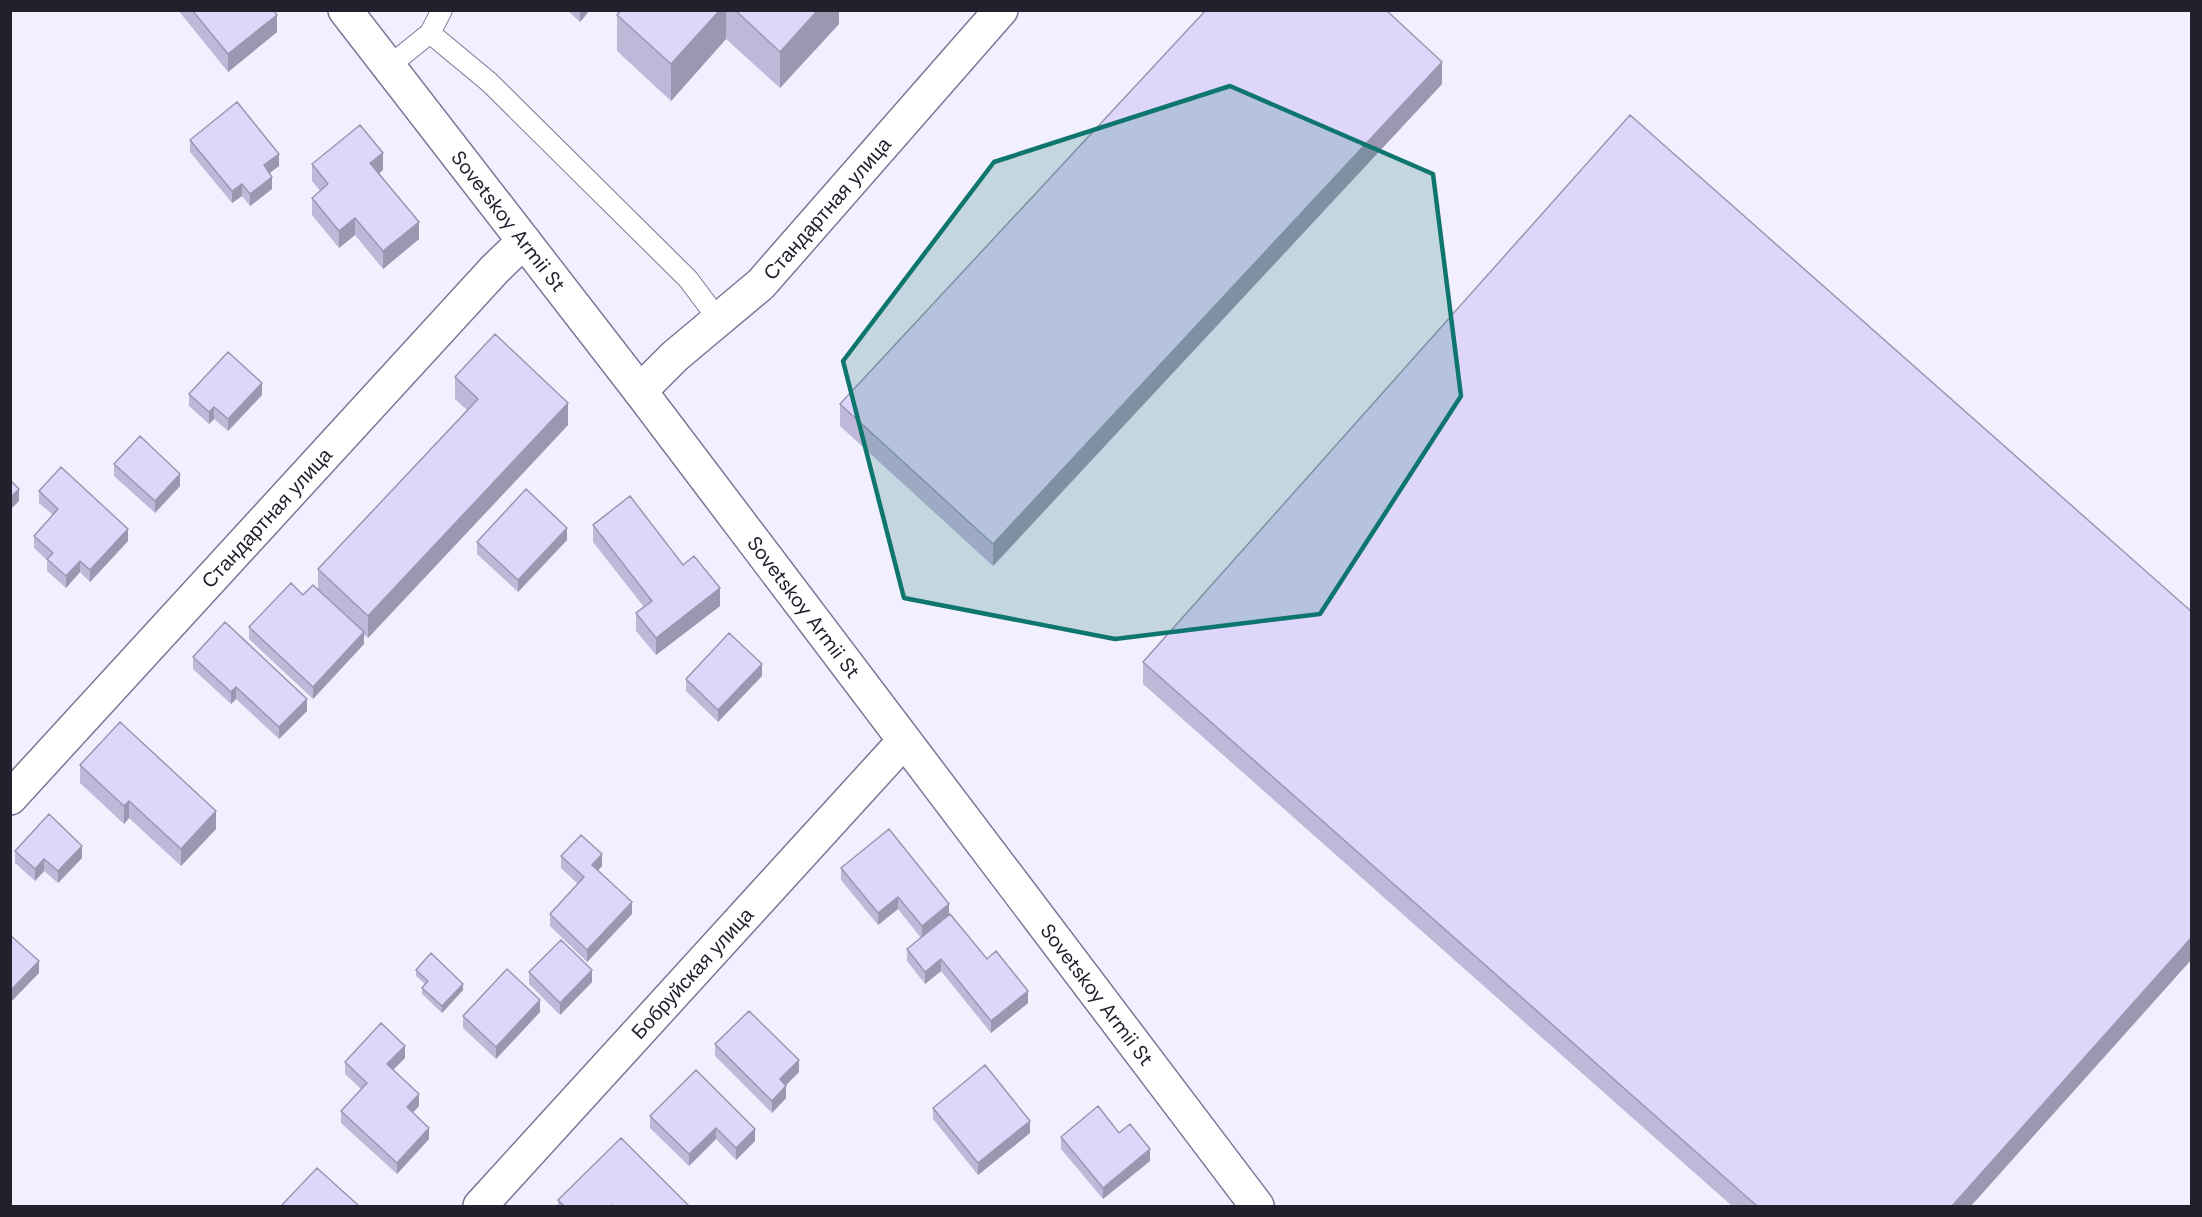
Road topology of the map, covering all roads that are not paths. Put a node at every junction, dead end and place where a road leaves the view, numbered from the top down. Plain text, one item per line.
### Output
1 (345, 10) edge
2 (442, 10) edge
3 (1001, 10) edge
4 (430, 33) junction
5 (388, 67) junction
6 (524, 241) junction
7 (718, 319) junction
8 (640, 391) junction
9 (904, 741) junction
10 (10, 798) edge
11 (480, 1206) edge
12 (1257, 1206) edge

1 - 5 street, Sovetskoy Armii St
2 - 4 lane
3 - 7 street, Стандартная улица
4 - 5 lane
4 - 7 lane
5 - 6 street, Sovetskoy Armii St
6 - 8 street, Sovetskoy Armii St
6 - 10 street, Стандартная улица
7 - 8 street, Стандартная улица
8 - 9 street, Sovetskoy Armii St
9 - 11 street, Бобруйская улица
9 - 12 street, Sovetskoy Armii St

